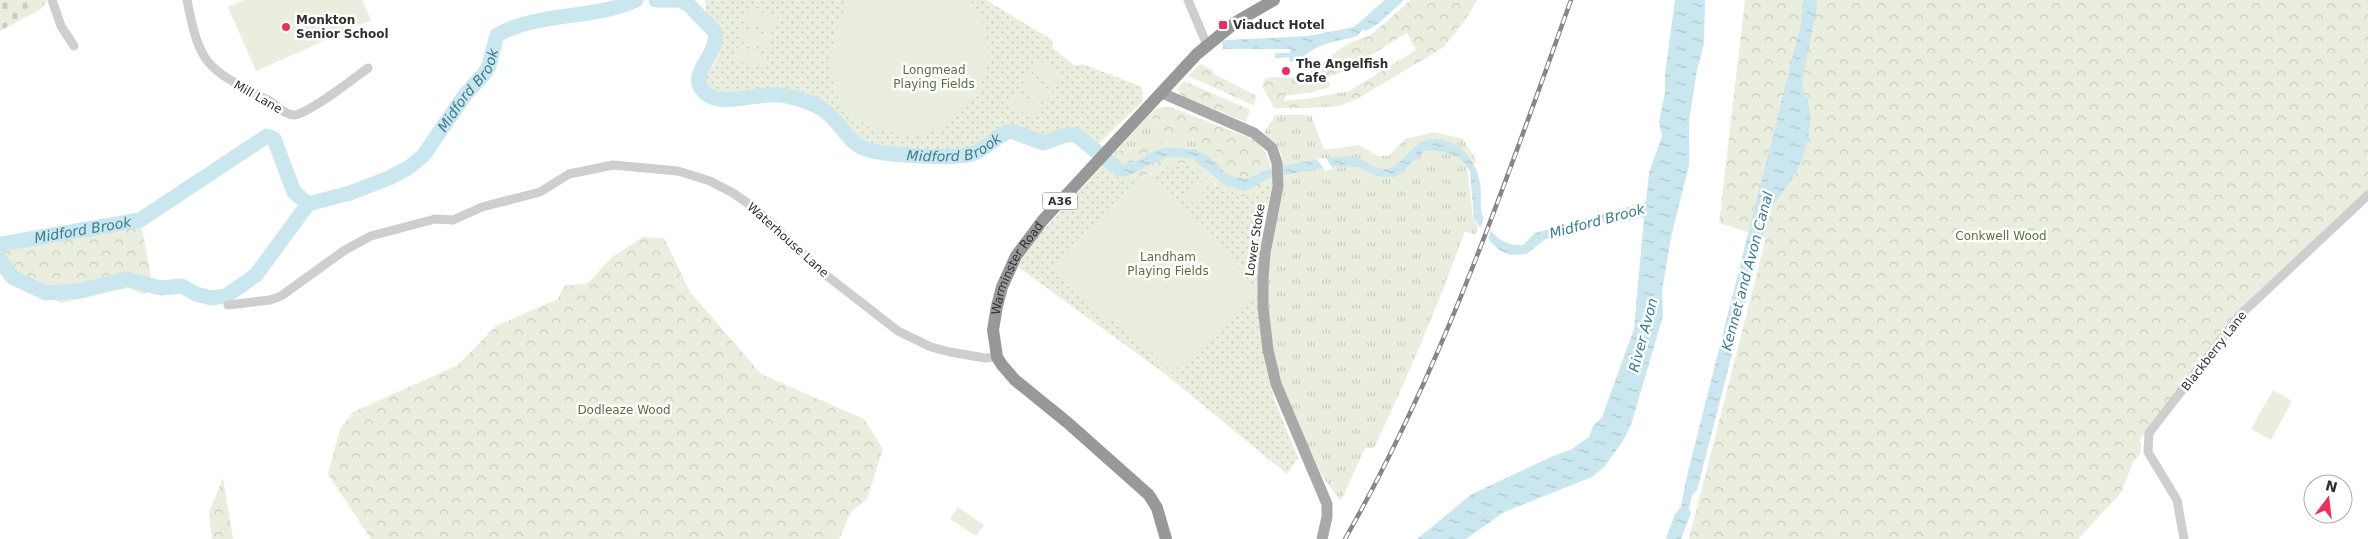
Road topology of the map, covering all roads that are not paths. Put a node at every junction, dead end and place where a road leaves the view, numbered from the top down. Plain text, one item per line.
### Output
1 (52, 0) edge
2 (187, 0) edge
3 (1188, 0) edge
4 (1274, 0) edge
5 (1204, 39) junction
6 (74, 46) dead end
7 (368, 68) dead end
8 (1162, 94) junction
9 (2368, 195) edge
10 (228, 305) dead end
11 (997, 357) junction
12 (1166, 539) edge
13 (1322, 539) edge
14 (2184, 539) edge

1 - 6 street
2 - 7 street, Mill Lane
3 - 5 street
4 - 5 highway, Warminster Road / A36
5 - 8 highway, Warminster Road / A36
8 - 11 highway, Warminster Road / A36
8 - 13 main road, Lower Stoke
9 - 14 street, Blackberry Lane
10 - 11 street, Waterhouse Lane
11 - 12 highway, Warminster Road / A36

